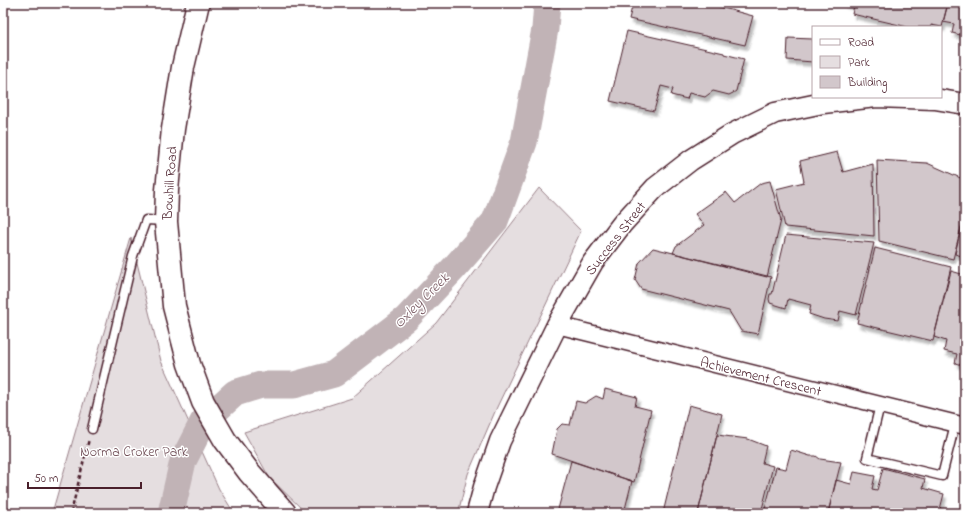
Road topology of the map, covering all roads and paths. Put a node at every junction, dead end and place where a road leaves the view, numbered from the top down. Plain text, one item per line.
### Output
1 (198, 3) edge
2 (867, 98) edge
3 (906, 98) edge
4 (965, 104) edge
5 (166, 222) junction
6 (557, 325) junction
7 (880, 406) junction
8 (960, 425) edge
9 (92, 428) joint
10 (225, 440) junction
11 (71, 513) edge
12 (268, 513) edge
13 (285, 513) edge
14 (477, 513) edge

1 - 5 main road, Bowhill Road
2 - 6 street, Success Street
3 - 4 street, Success Street
5 - 9 lane
5 - 10 main road, Bowhill Road
6 - 7 street, Achievement Crescent
6 - 14 street, Success Street
7 - 8 street, Achievement Crescent
7 - 8 lane
9 - 11 path
10 - 12 main road
10 - 13 main road

